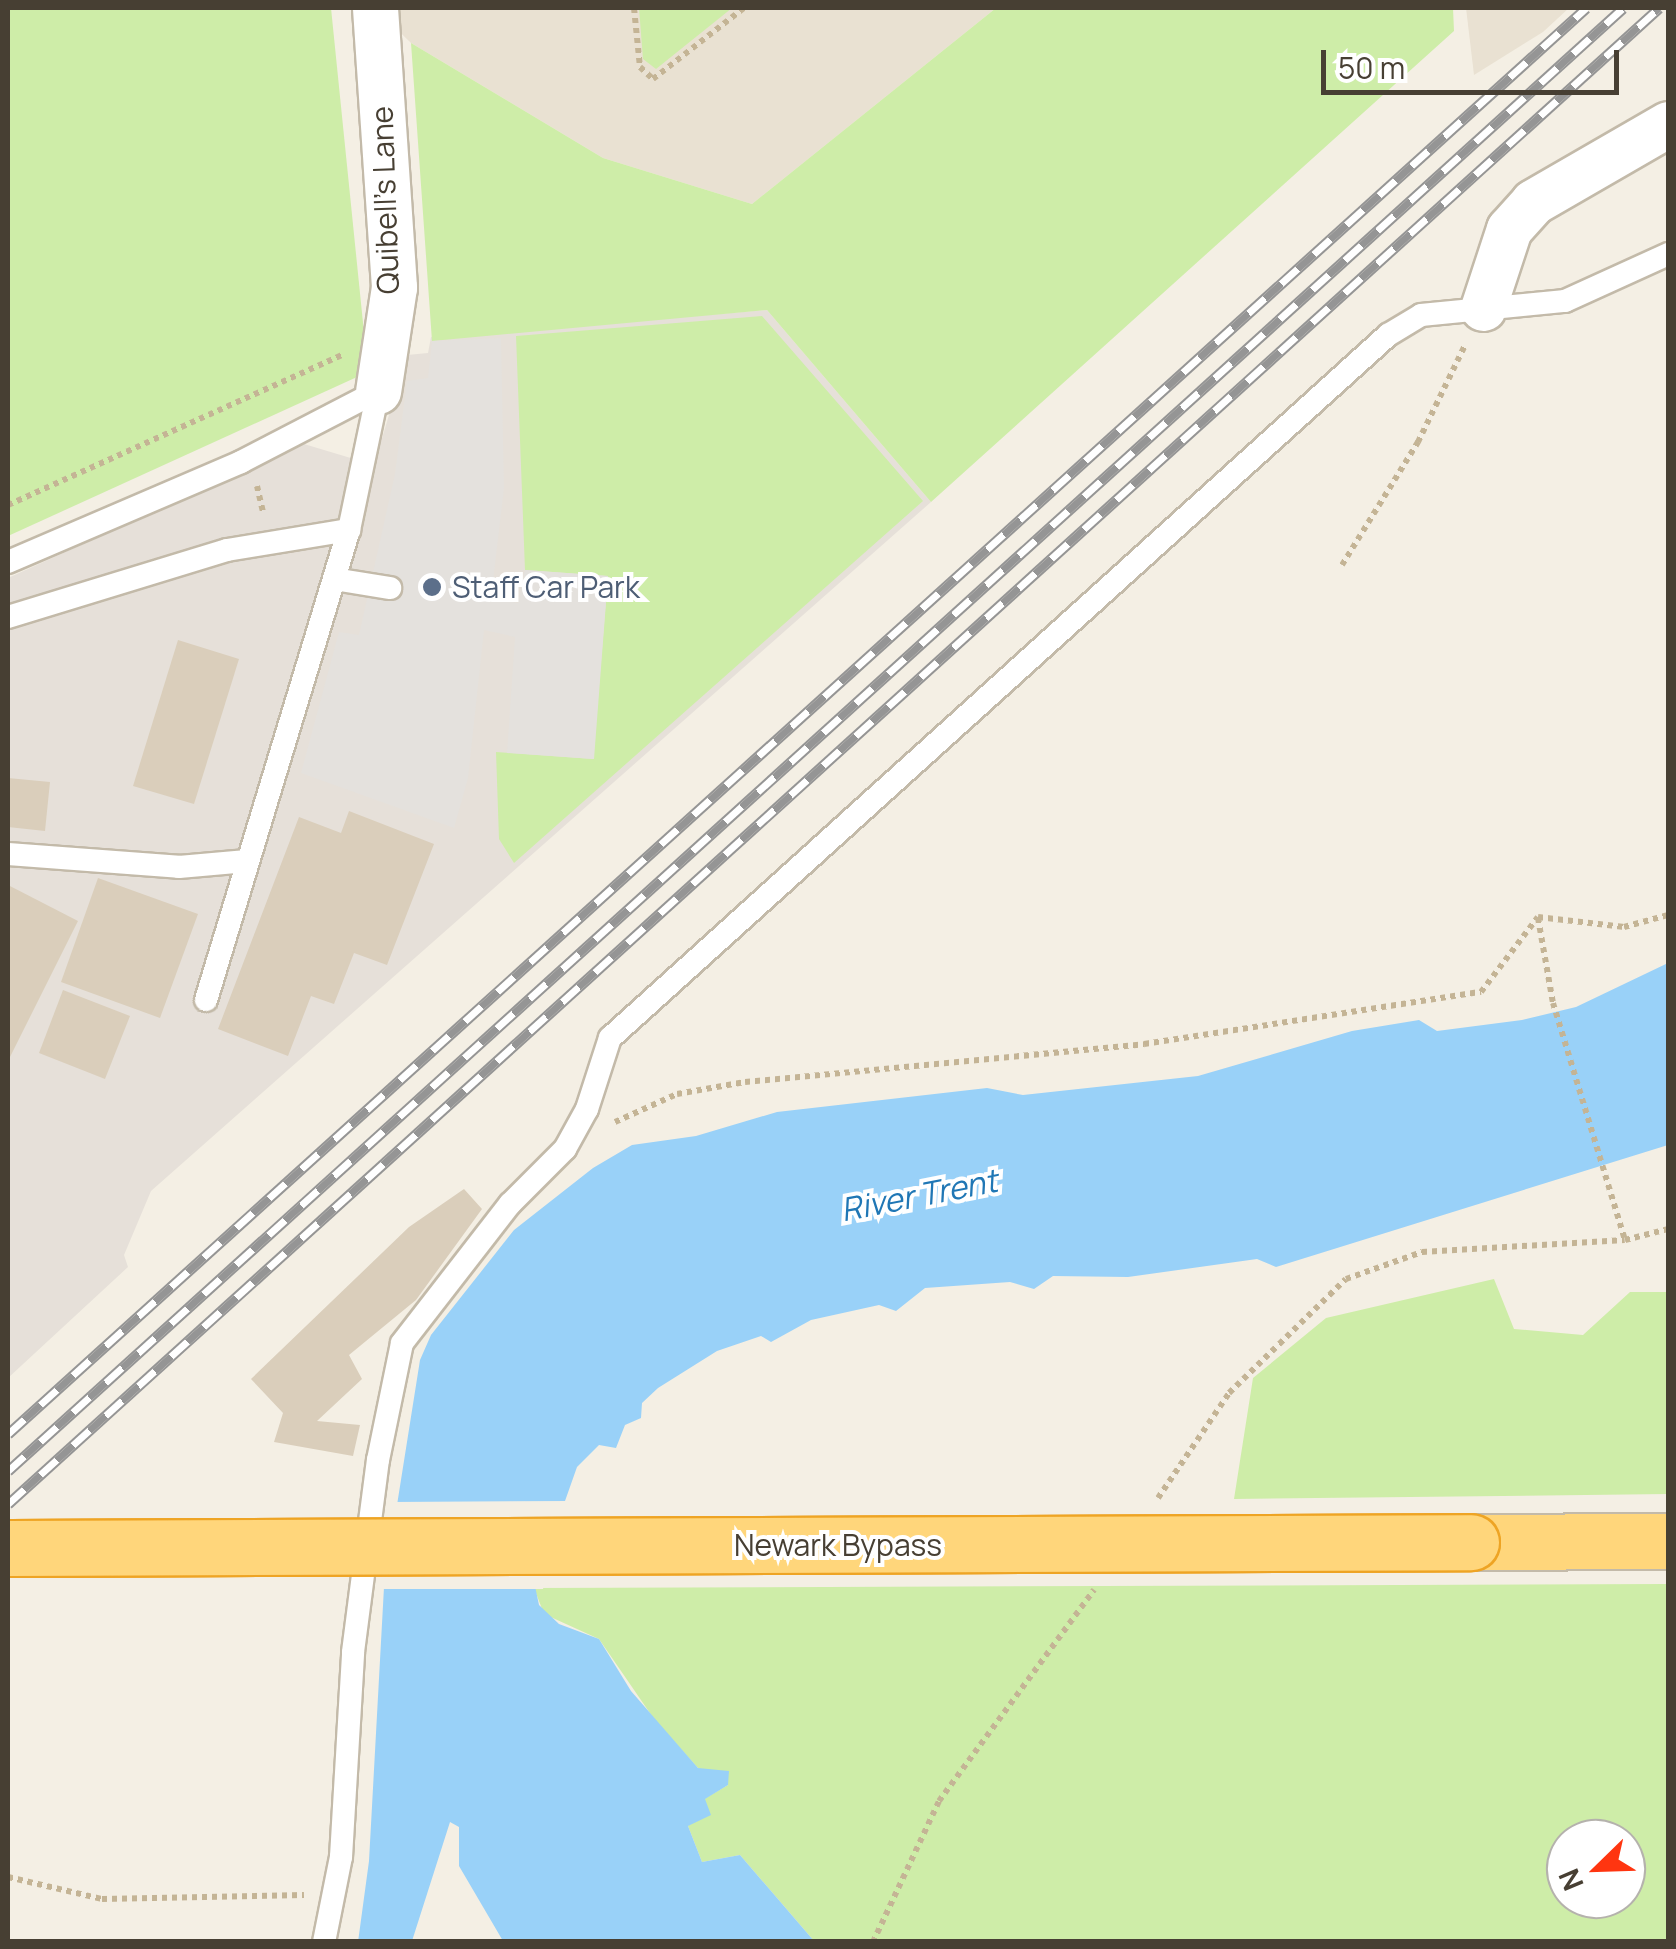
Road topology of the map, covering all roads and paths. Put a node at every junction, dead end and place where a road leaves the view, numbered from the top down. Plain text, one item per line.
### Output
1 (376, 8) edge
2 (634, 8) edge
3 (744, 8) edge
4 (1668, 124) edge
5 (1668, 254) edge
6 (1482, 308) junction
7 (383, 336) junction
8 (378, 391) junction
9 (274, 473) dead end
10 (8, 505) edge
11 (349, 530) junction
12 (268, 543) junction
13 (8, 562) edge
14 (1342, 565) dead end
15 (334, 579) junction
16 (390, 588) dead end
17 (8, 617) edge
18 (8, 854) edge
19 (248, 861) junction
20 (1668, 915) edge
21 (1538, 917) junction
22 (206, 1000) dead end
23 (573, 1135) junction
24 (1668, 1230) edge
25 (1668, 1541) edge
26 (8, 1548) edge
27 (8, 1877) edge
28 (272, 1897) dead end
29 (324, 1942) edge

1 - 7 street, Quibell's Lane
2 - 3 path
4 - 6 street
5 - 6 lane
6 - 14 path
6 - 23 lane
7 - 8 street, Quibell's Lane
7 - 10 path
8 - 11 lane
8 - 13 lane
9 - 12 path
11 - 12 lane
11 - 15 lane
12 - 17 lane
15 - 16 lane
15 - 19 lane
18 - 19 lane
19 - 22 lane
20 - 21 path
21 - 23 path
21 - 24 path
23 - 29 lane
25 - 26 highway, Newark Bypass, bridge
27 - 28 path

